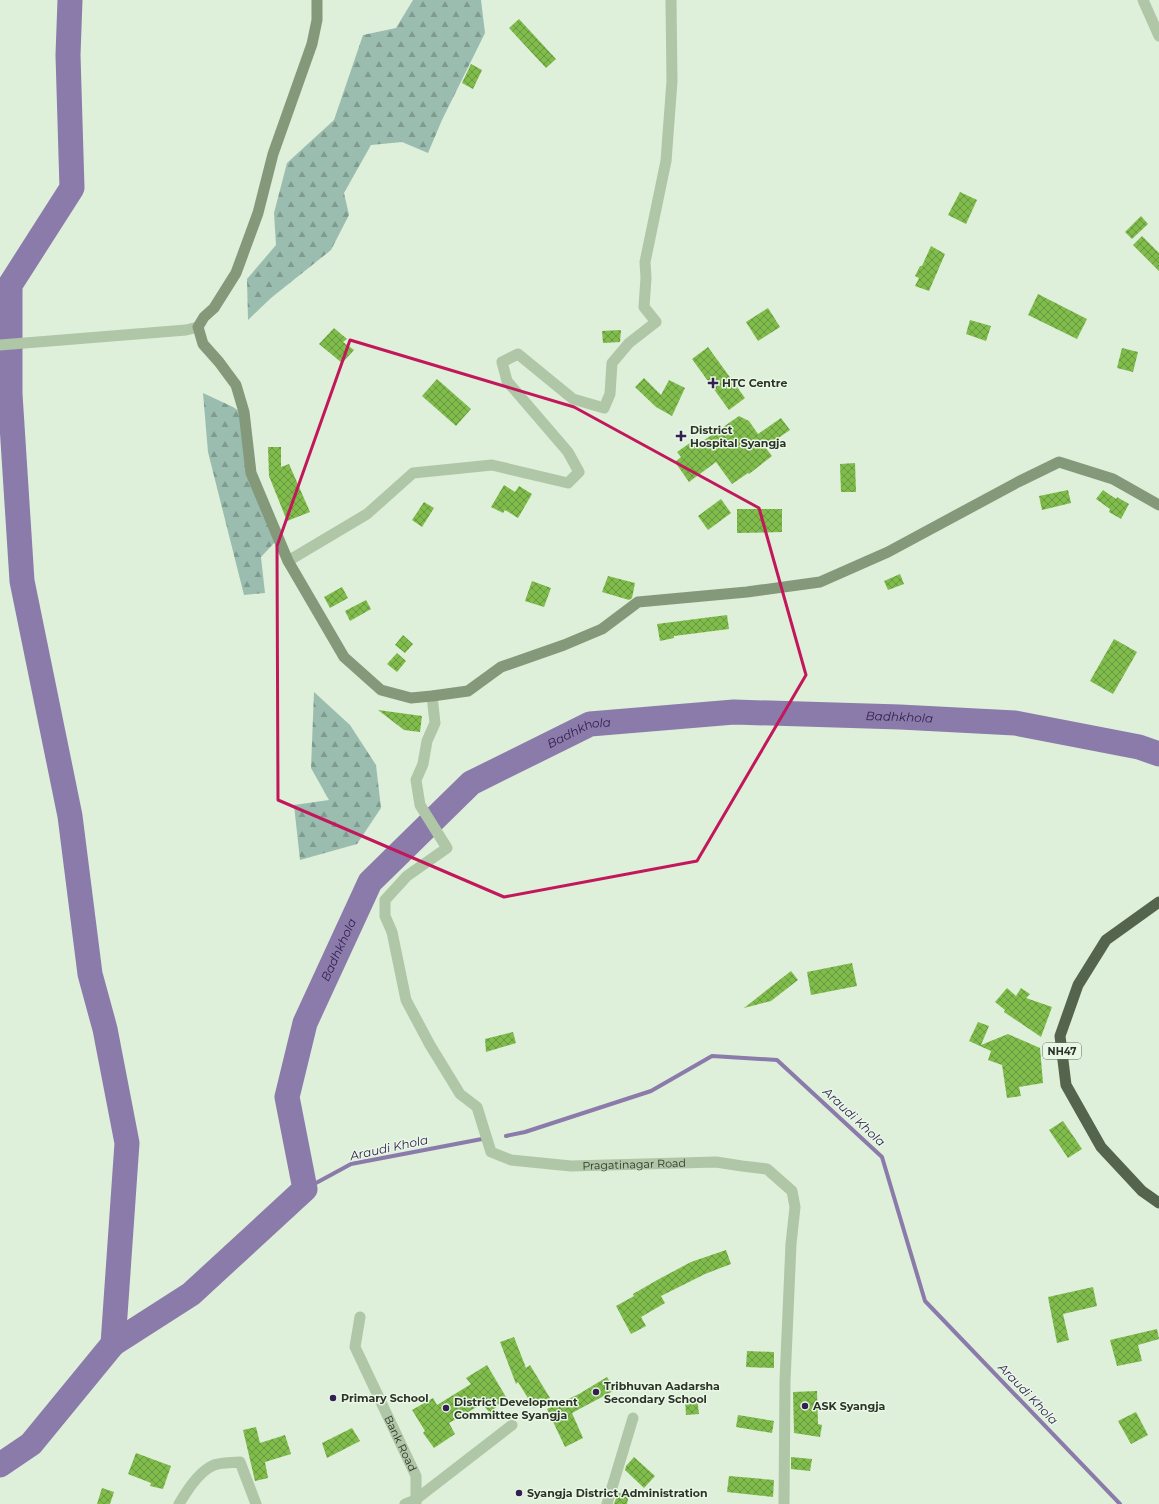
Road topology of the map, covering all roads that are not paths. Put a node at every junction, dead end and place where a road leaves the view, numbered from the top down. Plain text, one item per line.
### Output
1 (317, 0) edge
2 (671, 0) edge
3 (1143, 0) edge
4 (1159, 36) edge
5 (198, 327) junction
6 (0, 345) edge
7 (1159, 505) edge
8 (288, 562) junction
9 (432, 696) junction
10 (1159, 902) edge
11 (1159, 1203) edge
12 (360, 1317) dead end
13 (633, 1418) dead end
14 (512, 1425) dead end
15 (416, 1502) edge
16 (179, 1504) edge
17 (256, 1504) edge
18 (405, 1504) edge
19 (607, 1504) edge
20 (784, 1504) edge

1 - 5 main road
2 - 8 street
3 - 4 street
5 - 6 street
5 - 8 main road
7 - 9 main road
8 - 9 main road
9 - 20 street, Pragatinagar Road
10 - 11 highway, NH47
12 - 15 street, Bank Road
13 - 19 street
14 - 15 street
15 - 18 street
16 - 17 street

